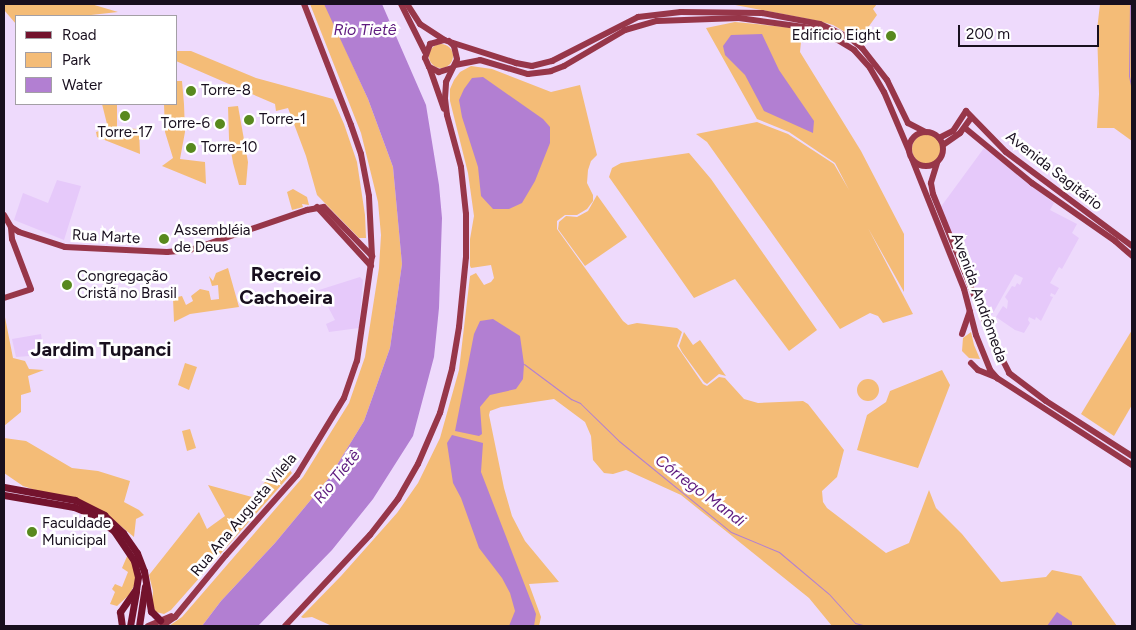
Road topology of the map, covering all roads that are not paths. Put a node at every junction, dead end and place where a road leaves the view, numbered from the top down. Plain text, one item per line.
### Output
1 (304, 4) edge
2 (401, 4) edge
3 (407, 4) edge
4 (446, 41) junction
5 (425, 52) junction
6 (454, 66) junction
7 (429, 67) junction
8 (447, 115) junction
9 (971, 118) junction
10 (965, 128) junction
11 (926, 132) junction
12 (939, 138) junction
13 (943, 145) junction
14 (909, 152) junction
15 (912, 159) junction
16 (937, 163) junction
17 (316, 207) junction
18 (4, 215) edge
19 (11, 227) junction
20 (372, 237) junction
21 (1117, 238) junction
22 (356, 240) junction
23 (1131, 244) edge
24 (361, 250) junction
25 (372, 256) junction
26 (1132, 256) edge
27 (371, 266) junction
28 (4, 298) edge
29 (970, 310) junction
30 (962, 334) dead end
31 (970, 363) dead end
32 (997, 378) junction
33 (1067, 413) junction
34 (1060, 419) junction
35 (1076, 420) junction
36 (1071, 425) junction
37 (1124, 451) junction
38 (1116, 454) junction
39 (1132, 456) edge
40 (1132, 465) edge
41 (4, 487) edge
42 (4, 495) edge
43 (146, 581) junction
44 (136, 590) junction
45 (161, 623) edge
46 (122, 626) edge
47 (130, 626) edge
48 (139, 626) edge
49 (148, 626) edge
50 (285, 626) edge

1 - 20 main road, Rua Ana Augusta Vilela
2 - 5 main road
3 - 4 main road
4 - 5 main road
4 - 6 main road
4 - 11 main road
5 - 7 main road
6 - 7 main road
6 - 8 main road
6 - 14 main road
7 - 8 main road
8 - 50 main road
9 - 10 main road
9 - 12 main road, Avenida Sagitário
9 - 21 main road, Avenida Sagitário
10 - 13 main road
10 - 21 main road, Avenida Sagitário
11 - 12 main road
11 - 14 main road
12 - 13 main road
13 - 16 main road
14 - 15 main road
15 - 16 main road
15 - 29 main road, Avenida Andrômeda
16 - 33 main road, Avenida Andrômeda
17 - 19 main road, Rua Marte
17 - 22 main road
17 - 24 main road
18 - 19 main road
19 - 28 main road
20 - 22 main road
20 - 25 main road, Rua Ana Augusta Vilela
21 - 23 main road, Avenida Sagitário
21 - 26 main road, Avenida Sagitário
22 - 24 main road
24 - 25 main road
24 - 27 main road
25 - 27 main road, Rua Ana Augusta Vilela
27 - 45 main road, Rua Ana Augusta Vilela
29 - 30 main road
29 - 32 main road, Avenida Andrômeda
31 - 32 main road
32 - 34 main road, Avenida Andrômeda
33 - 34 main road
33 - 35 main road, Avenida Andrômeda
34 - 36 main road, Avenida Andrômeda
35 - 36 main road
35 - 37 main road, Avenida Andrômeda
36 - 38 main road, Avenida Andrômeda
37 - 38 main road
37 - 39 main road, Avenida Andrômeda
38 - 40 main road, Avenida Andrômeda
41 - 43 main road
42 - 44 main road
43 - 45 main road
43 - 48 main road
44 - 46 main road
44 - 47 main road
45 - 49 main road, Rua Ana Augusta Vilela

